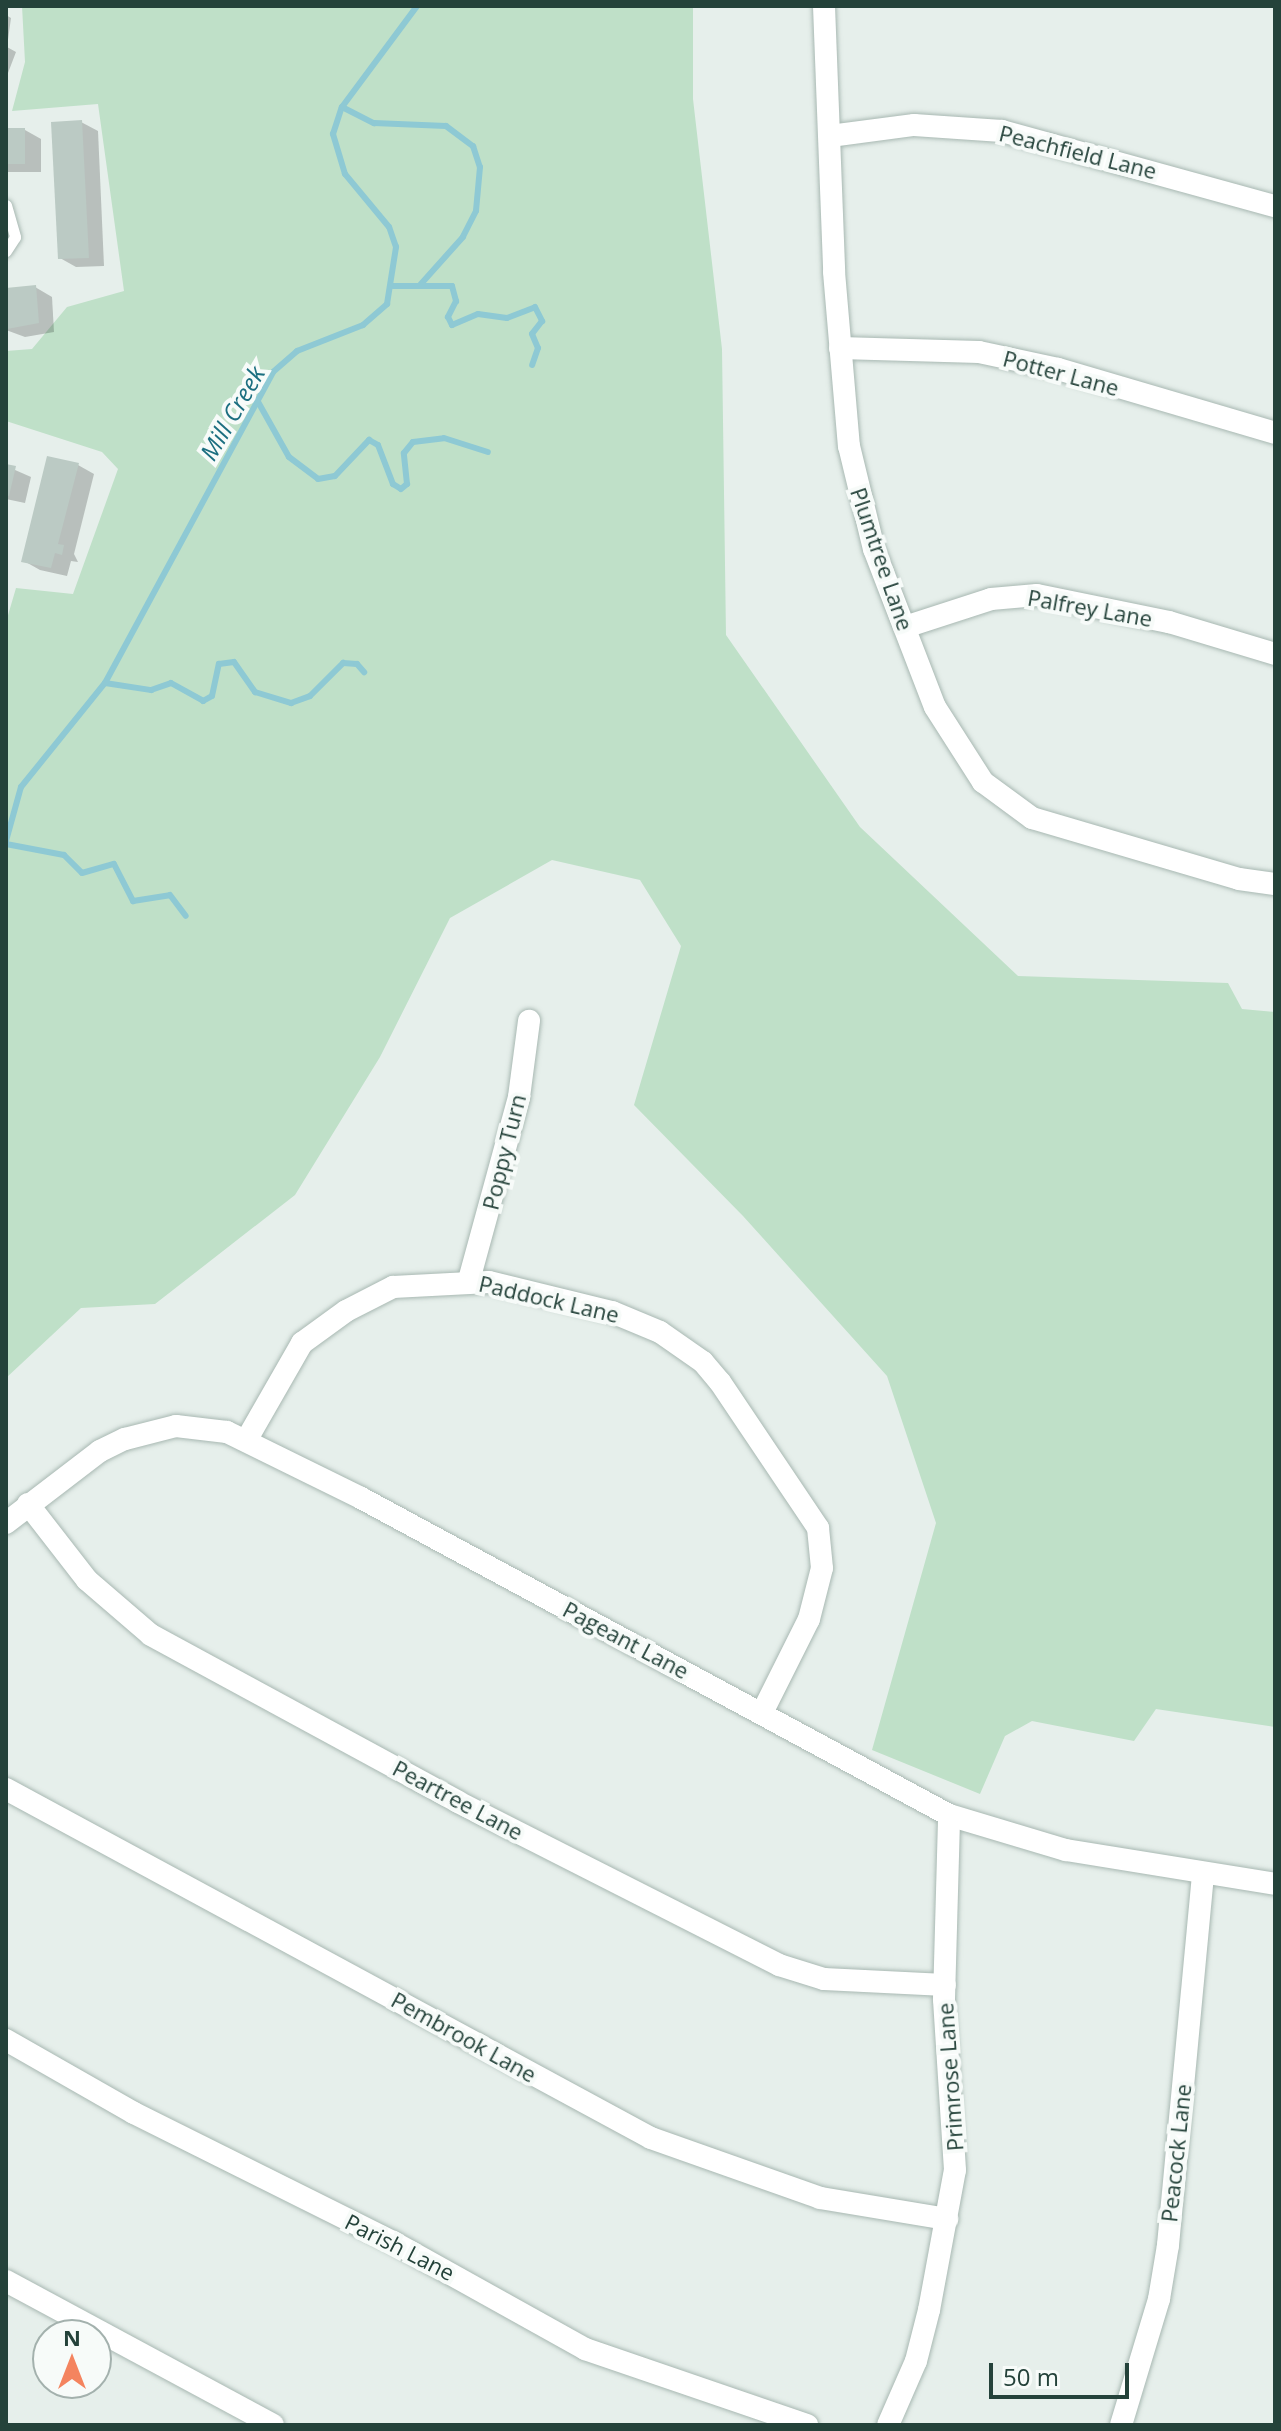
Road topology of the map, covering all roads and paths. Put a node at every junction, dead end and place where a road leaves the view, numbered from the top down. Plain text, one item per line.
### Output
1 (824, 6) edge
2 (830, 136) junction
3 (6, 205) edge
4 (1275, 206) edge
5 (6, 251) edge
6 (840, 348) junction
7 (1275, 433) edge
8 (905, 627) junction
9 (1275, 654) edge
10 (1275, 884) edge
11 (529, 1021) dead end
12 (469, 1280) junction
13 (247, 1439) junction
14 (28, 1504) junction
15 (6, 1523) edge
16 (762, 1713) junction
17 (6, 1789) edge
18 (949, 1815) junction
19 (1203, 1876) junction
20 (1275, 1884) edge
21 (945, 1985) junction
22 (6, 2040) edge
23 (947, 2219) junction
24 (6, 2281) edge
25 (273, 2425) edge
26 (807, 2425) edge
27 (888, 2425) edge
28 (1121, 2425) edge

1 - 2 street, Plumtree Lane
2 - 4 street, Peachfield Lane
2 - 6 street, Plumtree Lane
3 - 5 lane
6 - 7 street, Potter Lane
6 - 8 street, Plumtree Lane
8 - 9 street, Palfrey Lane
8 - 10 street, Plumtree Lane
11 - 12 street, Poppy Turn
12 - 13 street, Paddock Lane
12 - 16 street, Paddock Lane
13 - 14 street, Pageant Lane
13 - 16 street, Pageant Lane
14 - 15 street, Pageant Lane
14 - 21 street, Peartree Lane
16 - 18 street, Pageant Lane
17 - 23 street, Pembrook Lane
18 - 19 street, Pageant Lane
18 - 21 street, Primrose Lane
19 - 20 street, Pageant Lane
19 - 28 street, Peacock Lane
21 - 23 street, Primrose Lane
22 - 26 street, Parish Lane
23 - 27 street, Primrose Lane
24 - 25 street

